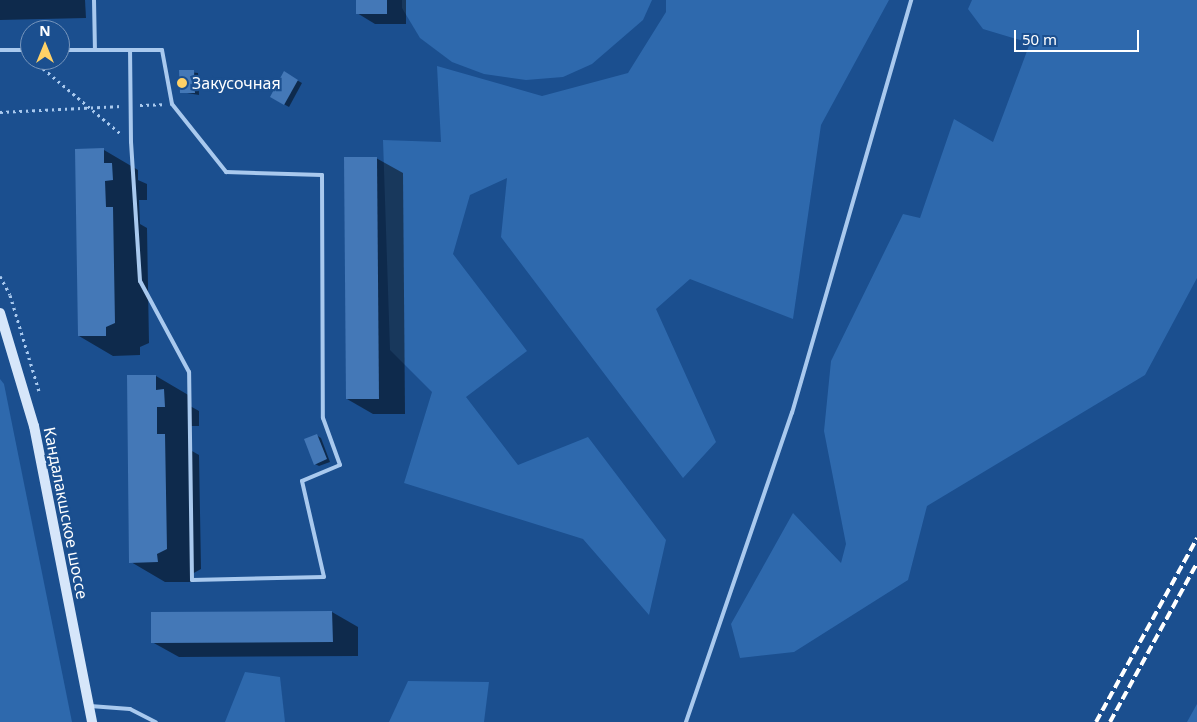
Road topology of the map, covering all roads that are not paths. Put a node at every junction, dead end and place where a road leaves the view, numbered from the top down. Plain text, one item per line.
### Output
1 (94, 0) edge
2 (911, 0) edge
3 (0, 50) edge
4 (20, 50) edge
5 (70, 50) edge
6 (95, 50) junction
7 (130, 50) junction
8 (0, 313) edge
9 (89, 706) junction
10 (92, 722) edge
11 (156, 722) edge
12 (686, 722) edge

1 - 6 lane
2 - 12 lane
3 - 4 lane
5 - 6 lane
6 - 7 lane
7 - 7 lane
8 - 9 main road, Кандалакшское шоссе
9 - 10 main road, Кандалакшское шоссе
9 - 11 lane

